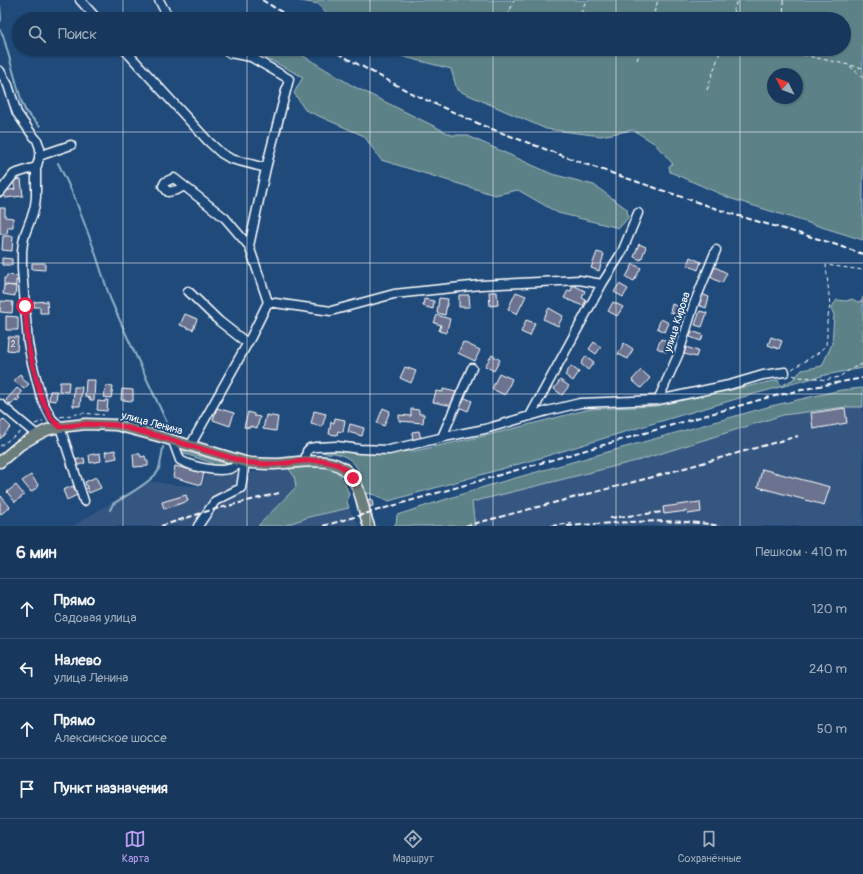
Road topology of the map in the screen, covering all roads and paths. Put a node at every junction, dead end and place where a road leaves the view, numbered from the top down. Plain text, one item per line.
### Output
1 (80, 0) edge
2 (158, 0) edge
3 (514, 0) edge
4 (586, 0) edge
5 (658, 0) edge
6 (737, 0) edge
7 (783, 0) edge
8 (91, 12) edge
9 (165, 12) edge
10 (510, 12) edge
11 (582, 12) edge
12 (654, 12) edge
13 (733, 12) edge
14 (784, 12) edge
15 (130, 56) edge
16 (251, 56) edge
17 (638, 56) edge
18 (719, 56) edge
19 (808, 56) edge
20 (637, 60) dead end
21 (849, 65) junction
22 (863, 68) edge
23 (0, 71) edge
24 (863, 78) edge
25 (707, 90) dead end
26 (71, 145) dead end
27 (39, 156) junction
28 (36, 167) junction
29 (266, 168) junction
30 (184, 186) dead end
31 (0, 192) edge
32 (638, 213) dead end
33 (249, 246) junction
34 (716, 250) dead end
35 (863, 270) edge
36 (602, 284) junction
37 (188, 291) dead end
38 (268, 302) junction
39 (247, 343) junction
40 (863, 364) edge
41 (472, 368) dead end
42 (785, 372) junction
43 (658, 400) junction
44 (0, 404) edge
45 (530, 416) junction
46 (60, 427) junction
47 (37, 435) junction
48 (442, 438) junction
49 (173, 441) junction
50 (190, 446) junction
51 (305, 461) junction
52 (0, 462) edge
53 (244, 462) junction
54 (84, 500) dead end
55 (198, 526) edge
56 (369, 526) edge

1 - 8 street
2 - 9 street
3 - 10 path
4 - 11 path
5 - 12 path
6 - 13 path
7 - 14 path
15 - 29 street
16 - 29 street
17 - 20 path
18 - 25 path
19 - 21 path
21 - 22 path
21 - 24 path
23 - 27 street
26 - 27 street
27 - 28 street
28 - 31 street
28 - 46 street
29 - 33 street
30 - 33 street
32 - 36 street
33 - 38 street
34 - 43 street, улица Кирова
35 - 42 path
36 - 38 street
36 - 45 street
37 - 39 street
38 - 39 street
39 - 50 street
40 - 42 path
41 - 48 street
42 - 43 street
43 - 45 street
44 - 47 street
45 - 48 street
46 - 47 main road, улица Ленина
46 - 49 main road, улица Ленина
46 - 54 street
47 - 52 main road, улица Ленина
48 - 51 street
49 - 50 main road, улица Ленина
49 - 53 street
50 - 53 main road, улица Ленина
51 - 53 main road, улица Ленина
51 - 56 main road, улица Ленина
53 - 55 street

